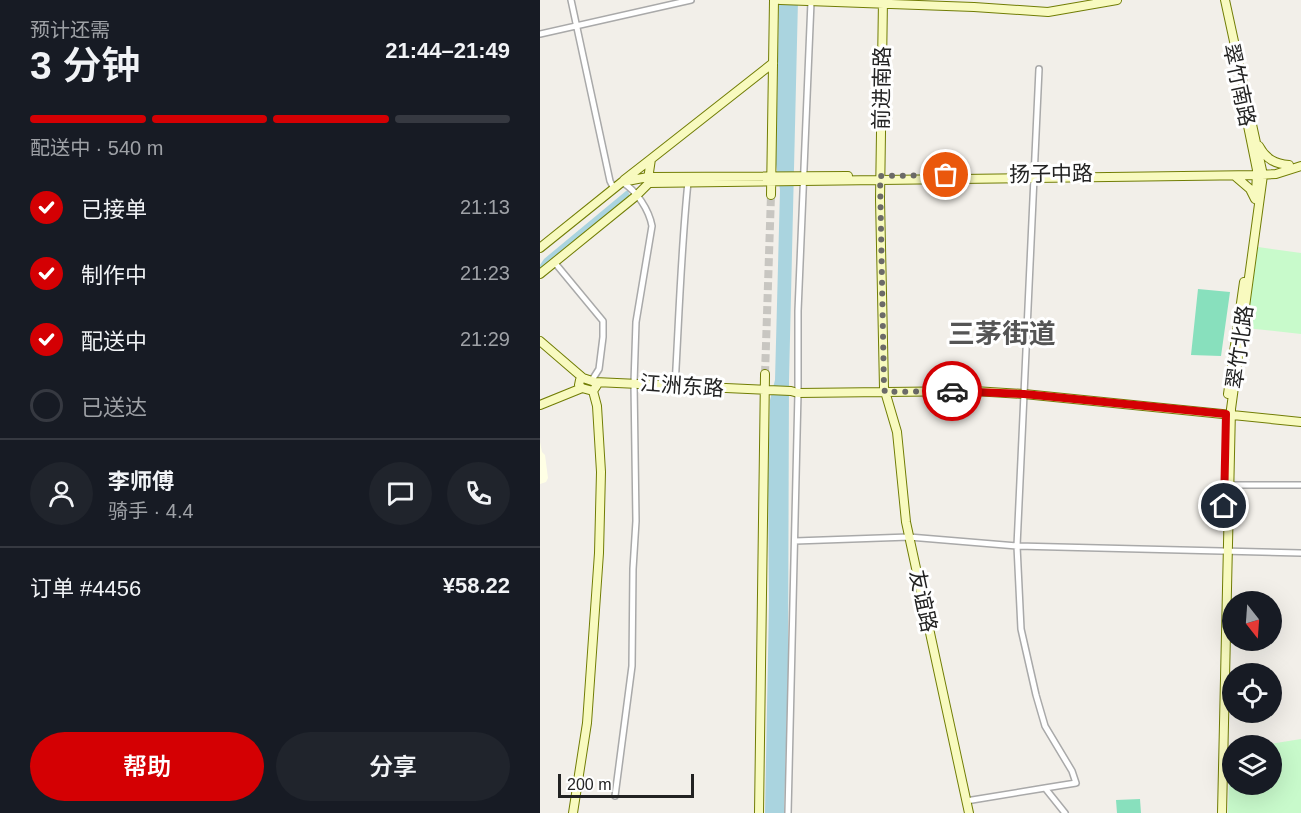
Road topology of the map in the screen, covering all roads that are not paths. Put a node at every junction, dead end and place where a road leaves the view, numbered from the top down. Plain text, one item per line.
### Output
1 (571, 0) edge
2 (691, 0) edge
3 (774, 0) edge
4 (780, 0) edge
5 (1117, 0) edge
6 (1222, 0) edge
7 (807, 2) junction
8 (883, 2) edge
9 (576, 25) junction
10 (540, 34) edge
11 (773, 63) junction
12 (1039, 69) dead end
13 (1257, 142) junction
14 (651, 159) junction
15 (1301, 161) edge
16 (1289, 165) junction
17 (1301, 166) edge
18 (1260, 172) junction
19 (1035, 176) junction
20 (1235, 176) junction
21 (773, 178) junction
22 (802, 178) junction
23 (880, 178) junction
24 (648, 180) junction
25 (622, 182) junction
26 (688, 182) junction
27 (614, 189) junction
28 (771, 195) tunnel mouth
29 (636, 196) junction
30 (1256, 204) junction
31 (540, 248) edge
32 (555, 262) junction
33 (540, 274) edge
34 (540, 341) edge
35 (540, 346) edge
36 (765, 374) tunnel mouth
37 (594, 381) junction
38 (582, 382) junction
39 (634, 383) junction
40 (675, 386) junction
41 (885, 390) junction
42 (593, 391) junction
43 (767, 391) junction
44 (796, 391) junction
45 (1024, 391) junction
46 (540, 405) edge
47 (1229, 412) junction
48 (1301, 417) edge
49 (1301, 422) edge
50 (1301, 484) edge
51 (1228, 485) junction
52 (909, 537) junction
53 (795, 541) junction
54 (1017, 546) junction
55 (1226, 551) junction
56 (1301, 553) edge
57 (1045, 788) junction
58 (615, 796) dead end
59 (966, 801) junction
60 (573, 813) edge
61 (759, 813) edge
62 (788, 813) edge
63 (969, 813) edge
64 (1065, 813) edge
65 (1217, 813) edge
66 (1222, 813) edge

1 - 9 street
2 - 9 street
3 - 11 main road
4 - 7 main road
5 - 8 main road
6 - 13 main road, 翠竹南路
6 - 18 main road, 翠竹南路
7 - 8 main road
7 - 22 street
8 - 23 main road, 前进南路
9 - 10 street
9 - 27 street
11 - 14 main road
11 - 21 main road
12 - 19 street
13 - 16 main road
13 - 18 main road, 翠竹南路
14 - 24 main road
14 - 25 main road
15 - 16 main road, 扬子中路
16 - 18 main road, 扬子中路
17 - 18 main road, 扬子中路
18 - 19 main road, 扬子中路
18 - 20 main road, 扬子中路
18 - 30 main road, 翠竹北路
18 - 47 main road, 翠竹北路
19 - 20 main road, 扬子中路
19 - 23 main road, 扬子中路
19 - 45 street
20 - 30 main road
21 - 22 main road, 扬子中路
21 - 24 main road
21 - 26 main road
21 - 28 main road
22 - 23 main road, 扬子中路
22 - 44 street
23 - 41 main road, 前进南路
24 - 25 main road
24 - 26 main road
24 - 29 main road
25 - 27 main road
25 - 29 street
26 - 40 street
27 - 31 main road
29 - 32 main road
29 - 39 street
30 - 47 main road, 翠竹北路
32 - 33 main road
32 - 37 street
34 - 38 main road
35 - 38 main road
36 - 43 main road
37 - 38 main road, 江洲东路
37 - 39 main road, 江洲东路
37 - 42 main road
38 - 42 main road
38 - 46 main road
39 - 40 main road, 江洲东路
39 - 58 street
40 - 43 main road, 江洲东路
41 - 44 main road, 江洲东路
41 - 45 main road, 江洲东路
41 - 52 main road, 友谊路
42 - 60 main road
43 - 44 main road, 江洲东路
43 - 61 main road
44 - 53 street
45 - 47 main road, 江洲东路
45 - 54 street
47 - 48 main road
47 - 49 main road
47 - 51 main road, 翠竹北路
47 - 55 main road, 翠竹北路
50 - 51 street
51 - 55 main road, 翠竹北路
52 - 53 street
52 - 54 street
52 - 59 main road, 友谊路
53 - 62 street
54 - 55 street
54 - 57 street
55 - 56 street
55 - 65 main road, 翠竹北路
55 - 66 main road, 翠竹北路
57 - 59 street
57 - 64 street
59 - 63 main road, 友谊路

